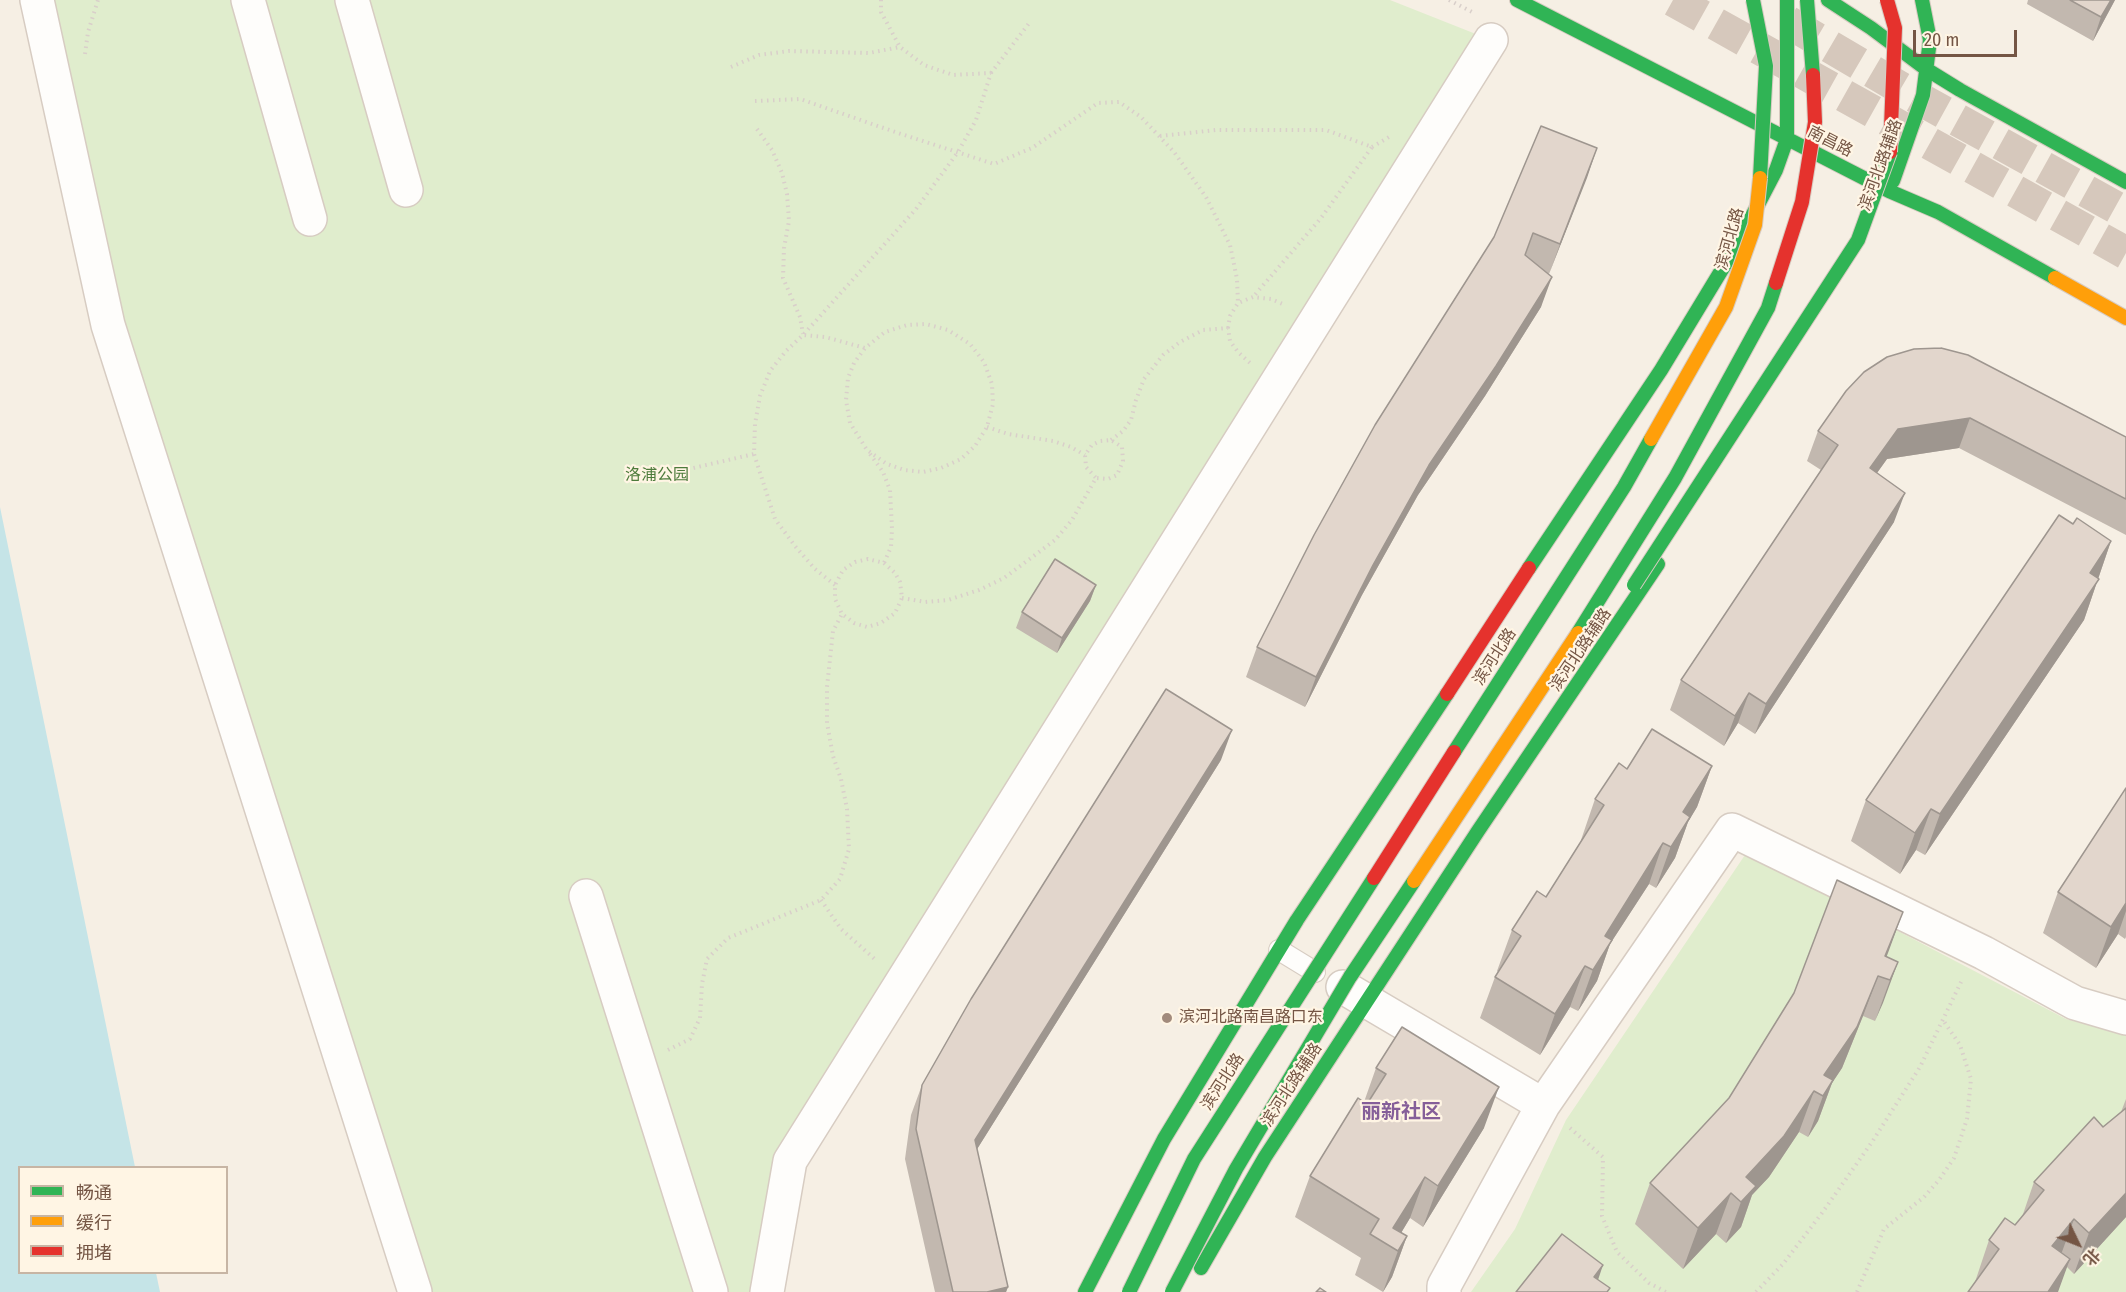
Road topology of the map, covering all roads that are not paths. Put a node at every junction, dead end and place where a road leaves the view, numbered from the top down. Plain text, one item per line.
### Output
1 (37, 0) edge
2 (248, 0) edge
3 (352, 0) edge
4 (1516, 0) edge
5 (1754, 0) edge
6 (1787, 0) edge
7 (1807, 0) edge
8 (1828, 0) edge
9 (1887, 0) edge
10 (1922, 0) edge
11 (1491, 40) dead end
12 (1926, 69) junction
13 (1787, 139) junction
14 (2126, 182) edge
15 (406, 190) dead end
16 (1889, 191) junction
17 (310, 219) dead end
18 (2126, 318) edge
19 (586, 896) dead end
20 (1280, 950) junction
21 (1315, 972) joint
22 (1366, 1000) junction
23 (2126, 1018) edge
24 (1543, 1105) junction
25 (1236, 1169) junction
26 (1193, 1284) dead end
27 (415, 1292) edge
28 (711, 1292) edge
29 (767, 1292) edge
30 (1085, 1292) edge
31 (1129, 1292) edge
32 (1172, 1292) edge
33 (1444, 1292) edge

1 - 27 street
2 - 17 street
3 - 15 street
4 - 13 main road, 南昌路
5 - 31 main road, 滨河北路, bridge
6 - 13 main road
7 - 25 main road, bridge
8 - 12 main road
9 - 25 main road, bridge
10 - 12 main road, 滨河北路辅路
11 - 29 street
12 - 14 main road
12 - 16 main road, 滨河北路辅路
13 - 16 main road, 南昌路
13 - 20 main road
16 - 18 main road, 南昌路
16 - 22 main road, 滨河北路辅路
19 - 28 street
20 - 21 lane
20 - 30 main road
21 - 22 street
22 - 24 street
22 - 26 main road, 滨河北路辅路
23 - 24 street
24 - 33 street
25 - 32 main road, bridge

